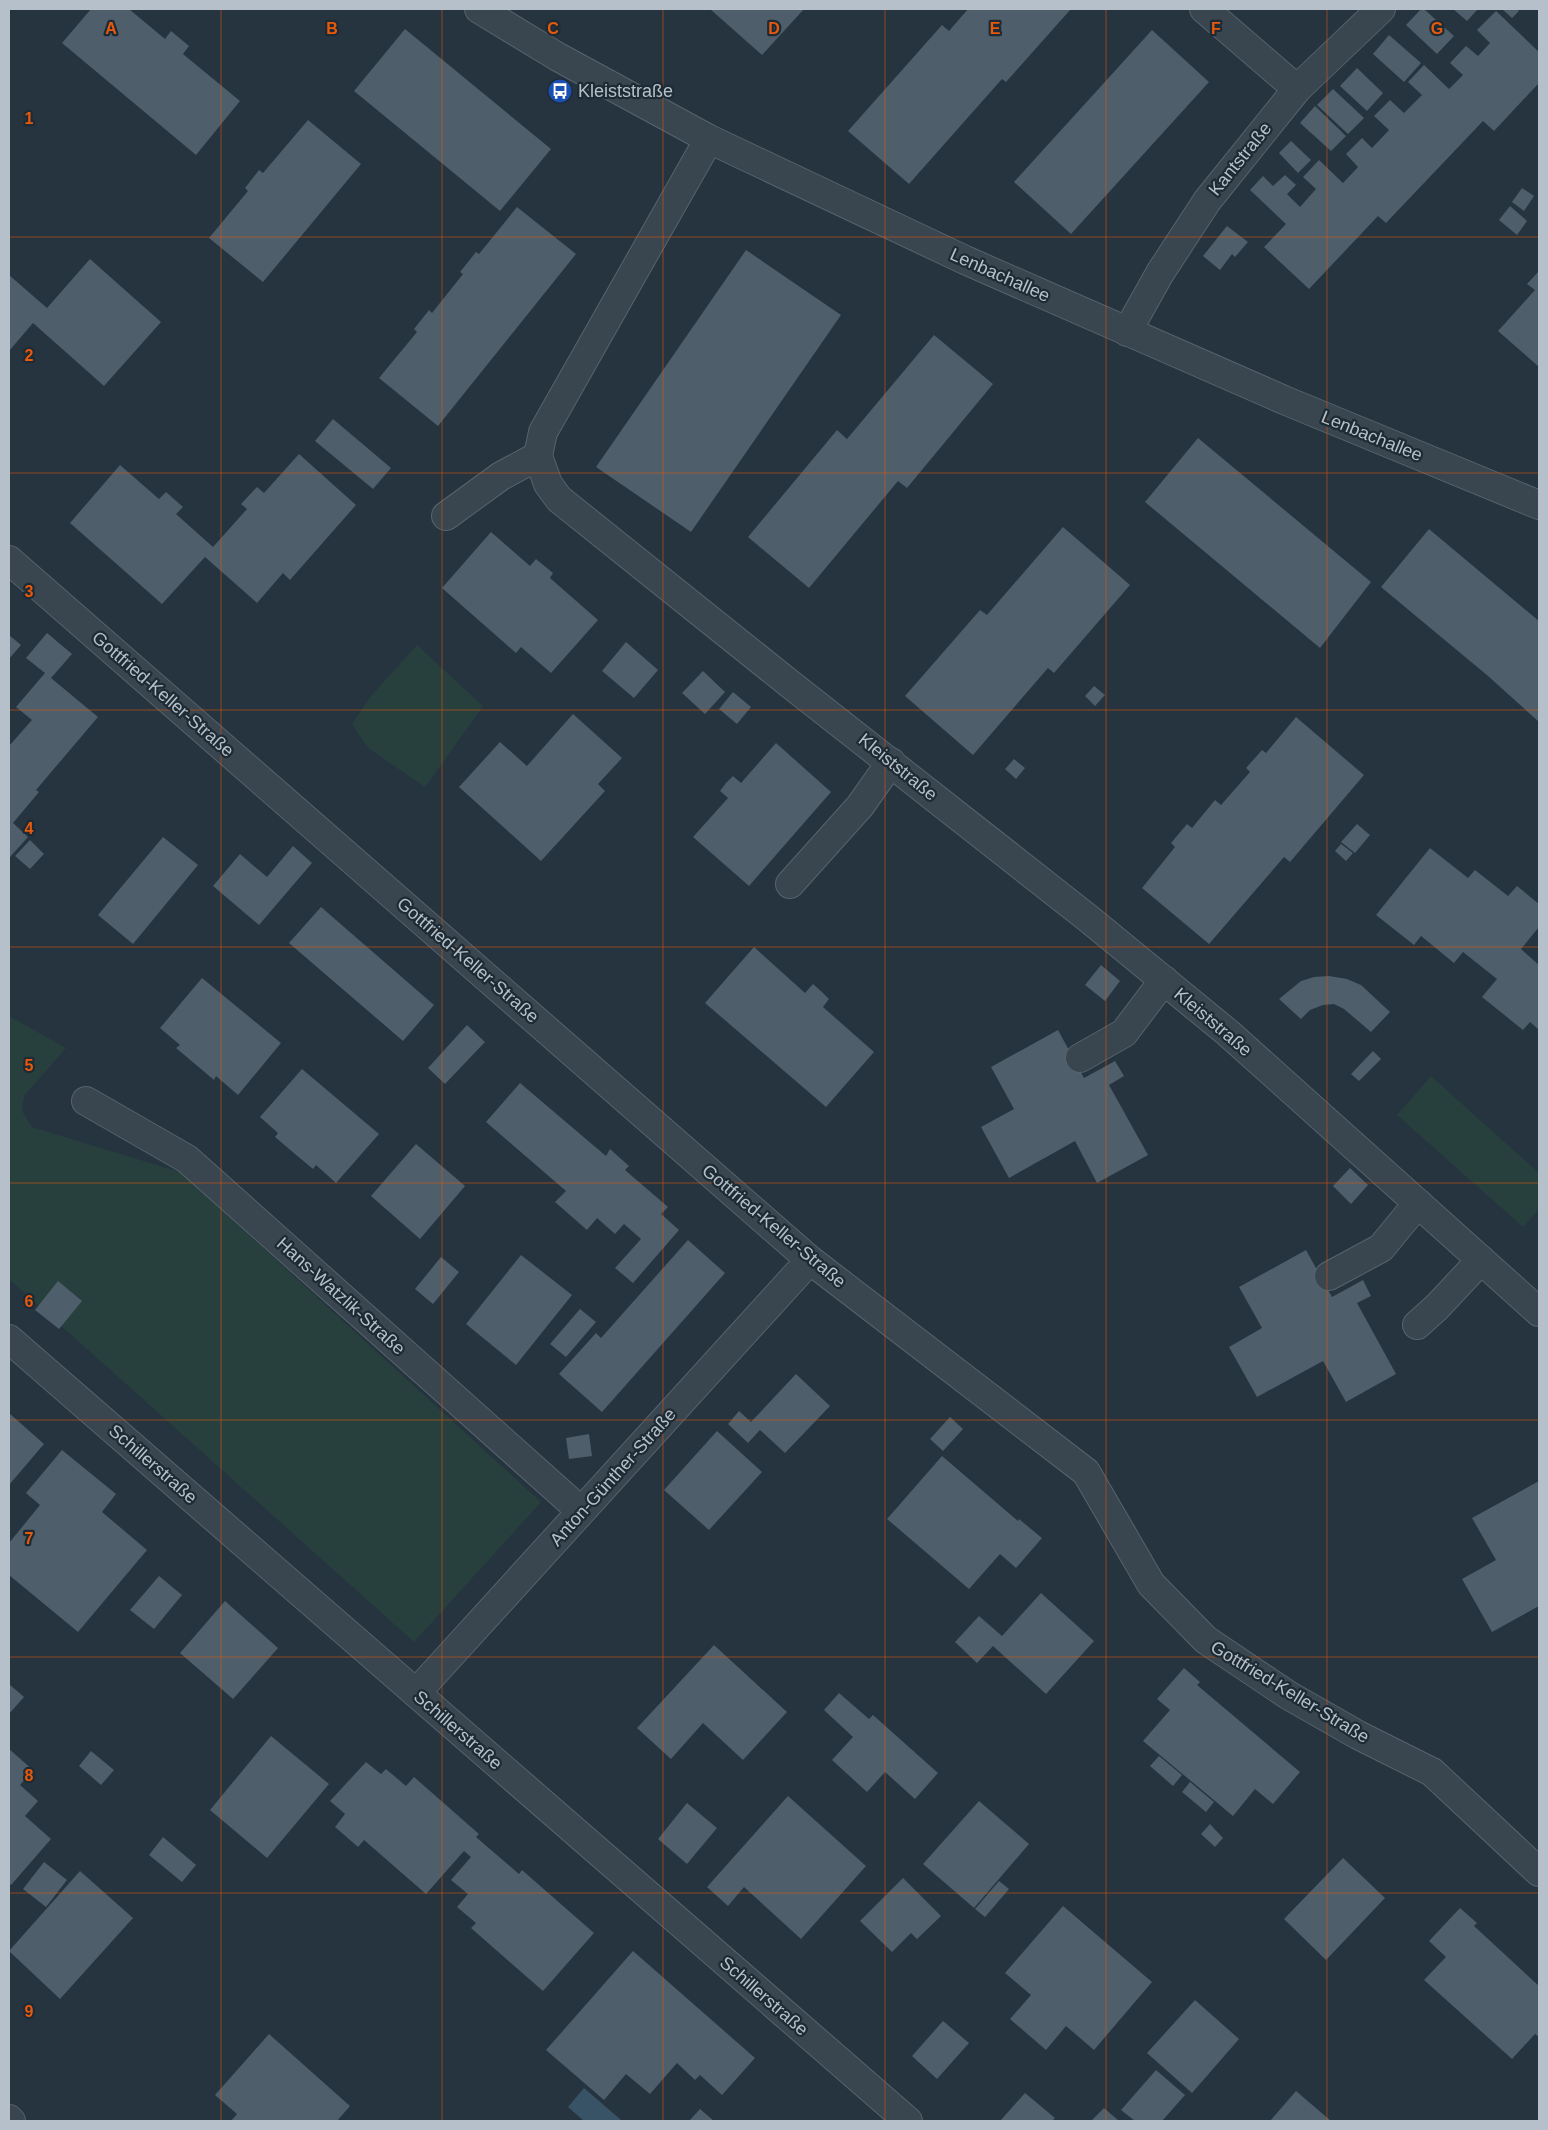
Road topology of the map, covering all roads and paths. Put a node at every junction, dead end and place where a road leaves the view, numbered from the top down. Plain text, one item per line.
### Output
1 (479, 9) edge
2 (1204, 9) edge
3 (1381, 9) edge
4 (1297, 89) junction
5 (709, 139) junction
6 (1127, 332) junction
7 (538, 456) junction
8 (1539, 505) edge
9 (446, 516) dead end
10 (9, 560) edge
11 (892, 762) junction
12 (790, 884) dead end
13 (1164, 980) junction
14 (1080, 1058) dead end
15 (86, 1101) dead end
16 (1418, 1203) junction
17 (810, 1260) junction
18 (1481, 1260) junction
19 (1329, 1276) dead end
20 (1539, 1312) edge
21 (1417, 1325) dead end
22 (9, 1338) edge
23 (581, 1511) junction
24 (416, 1693) junction
25 (1539, 1872) edge
26 (908, 2121) edge

1 - 5 street, Lenbachallee
2 - 4 street
3 - 4 street, Kantstraße
4 - 6 street, Kantstraße
5 - 6 street, Lenbachallee
5 - 7 street
6 - 8 street, Lenbachallee
7 - 9 street
7 - 11 street, Kleiststraße
10 - 17 street, Gottfried-Keller-Straße
11 - 12 street
11 - 13 street, Kleiststraße
13 - 14 street
13 - 16 street, Kleiststraße
15 - 23 street, Hans-Watzlik-Straße
16 - 18 street, Kleiststraße
16 - 19 street
17 - 23 street, Anton-Günther-Straße
17 - 25 street, Gottfried-Keller-Straße
18 - 20 street, Kleiststraße
18 - 21 street
22 - 24 street, Schillerstraße
23 - 24 street, Anton-Günther-Straße
24 - 26 street, Schillerstraße

